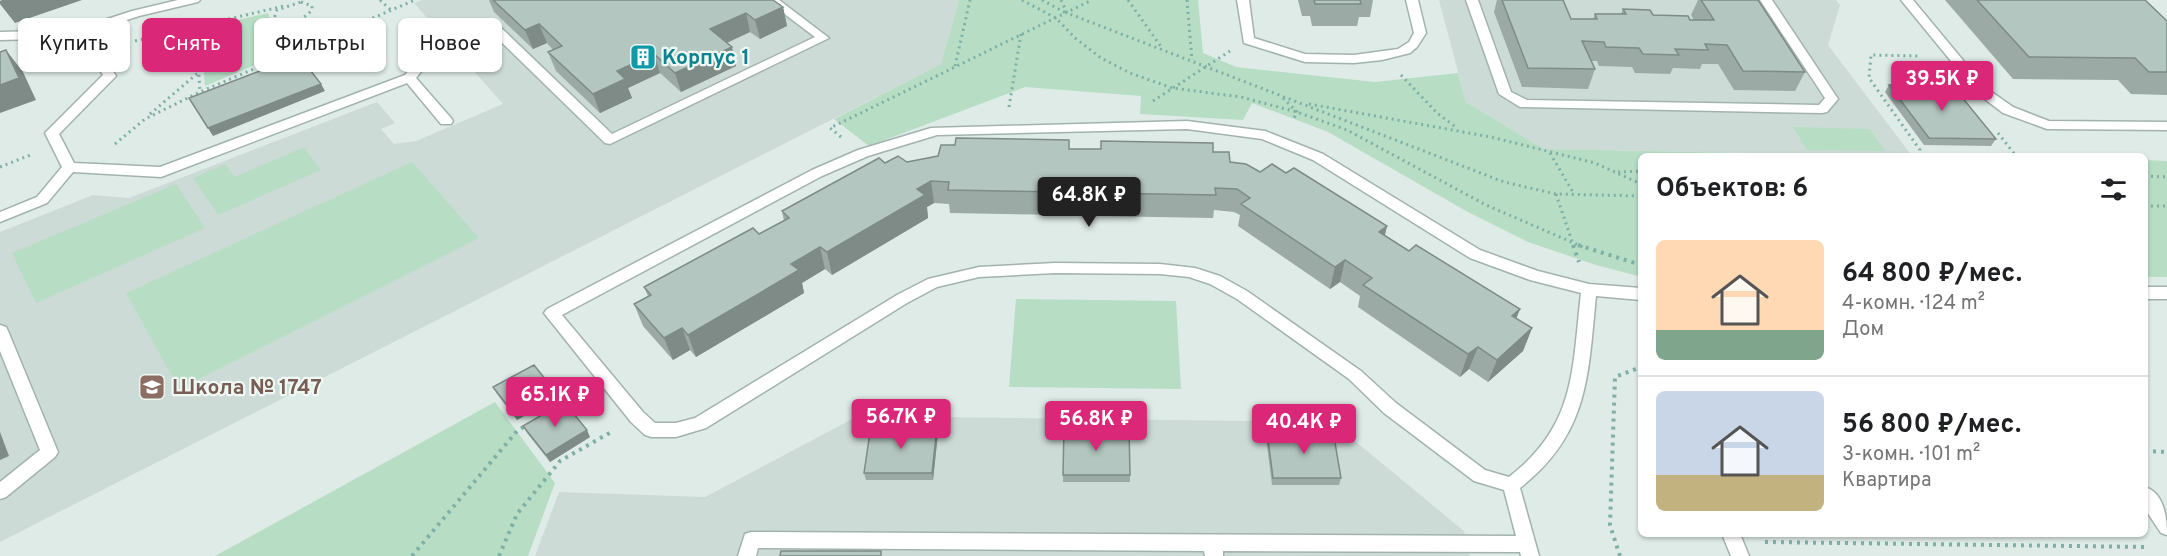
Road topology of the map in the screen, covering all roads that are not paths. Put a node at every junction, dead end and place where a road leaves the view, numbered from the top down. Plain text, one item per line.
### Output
1 (194, 0) edge
2 (772, 0) edge
3 (1243, 0) edge
4 (1412, 0) edge
5 (1472, 0) edge
6 (1766, 0) edge
7 (1907, 0) edge
8 (121, 18) edge
9 (0, 36) edge
10 (18, 36) edge
11 (107, 72) edge
12 (409, 78) junction
13 (446, 121) dead end
14 (2167, 126) edge
15 (69, 167) junction
16 (0, 217) edge
17 (1589, 290) junction
18 (2148, 293) edge
19 (2166, 294) edge
20 (1638, 299) edge
21 (0, 331) edge
22 (1511, 485) junction
23 (0, 492) edge
24 (2148, 498) edge
25 (2167, 527) edge
26 (1213, 549) edge
27 (1529, 550) edge
28 (747, 556) edge

1 - 8 lane
2 - 12 lane
3 - 4 lane
5 - 6 lane
7 - 14 lane
9 - 10 lane
11 - 15 lane
12 - 13 lane
12 - 15 lane
15 - 16 lane
17 - 20 lane
17 - 22 lane
17 - 22 lane
18 - 19 lane
21 - 23 lane
22 - 27 lane
24 - 25 lane
26 - 27 lane
26 - 28 lane

